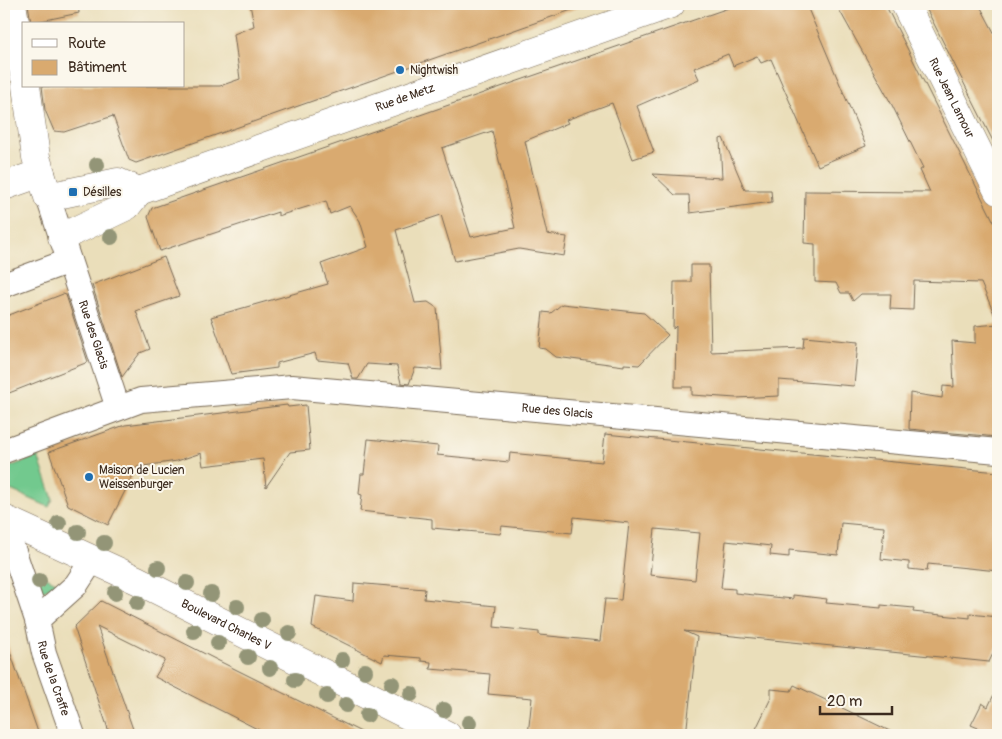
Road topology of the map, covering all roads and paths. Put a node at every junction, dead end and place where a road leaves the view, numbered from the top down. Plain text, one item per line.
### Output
1 (12, 4) edge
2 (671, 4) edge
3 (905, 4) edge
4 (22, 63) edge
5 (26, 88) edge
6 (45, 185) junction
7 (4, 186) edge
8 (139, 191) junction
9 (998, 192) edge
10 (65, 249) junction
11 (4, 285) edge
12 (118, 408) junction
13 (998, 451) edge
14 (4, 452) edge
15 (4, 520) edge
16 (92, 559) junction
17 (37, 620) junction
18 (73, 735) edge
19 (447, 735) edge

1 - 4 street
2 - 8 street, Rue de Metz
3 - 9 street, Rue Jean Lamour
5 - 6 street
6 - 7 street
6 - 8 street
6 - 10 street, Rue des Glacis
8 - 10 street
10 - 11 street
10 - 12 street, Rue des Glacis
12 - 13 street, Rue des Glacis
12 - 14 street, Rue des Glacis
15 - 16 street, Boulevard Charles V
15 - 17 street, Rue de la Craffe
16 - 17 street
16 - 19 street, Boulevard Charles V
17 - 18 street, Rue de la Craffe

